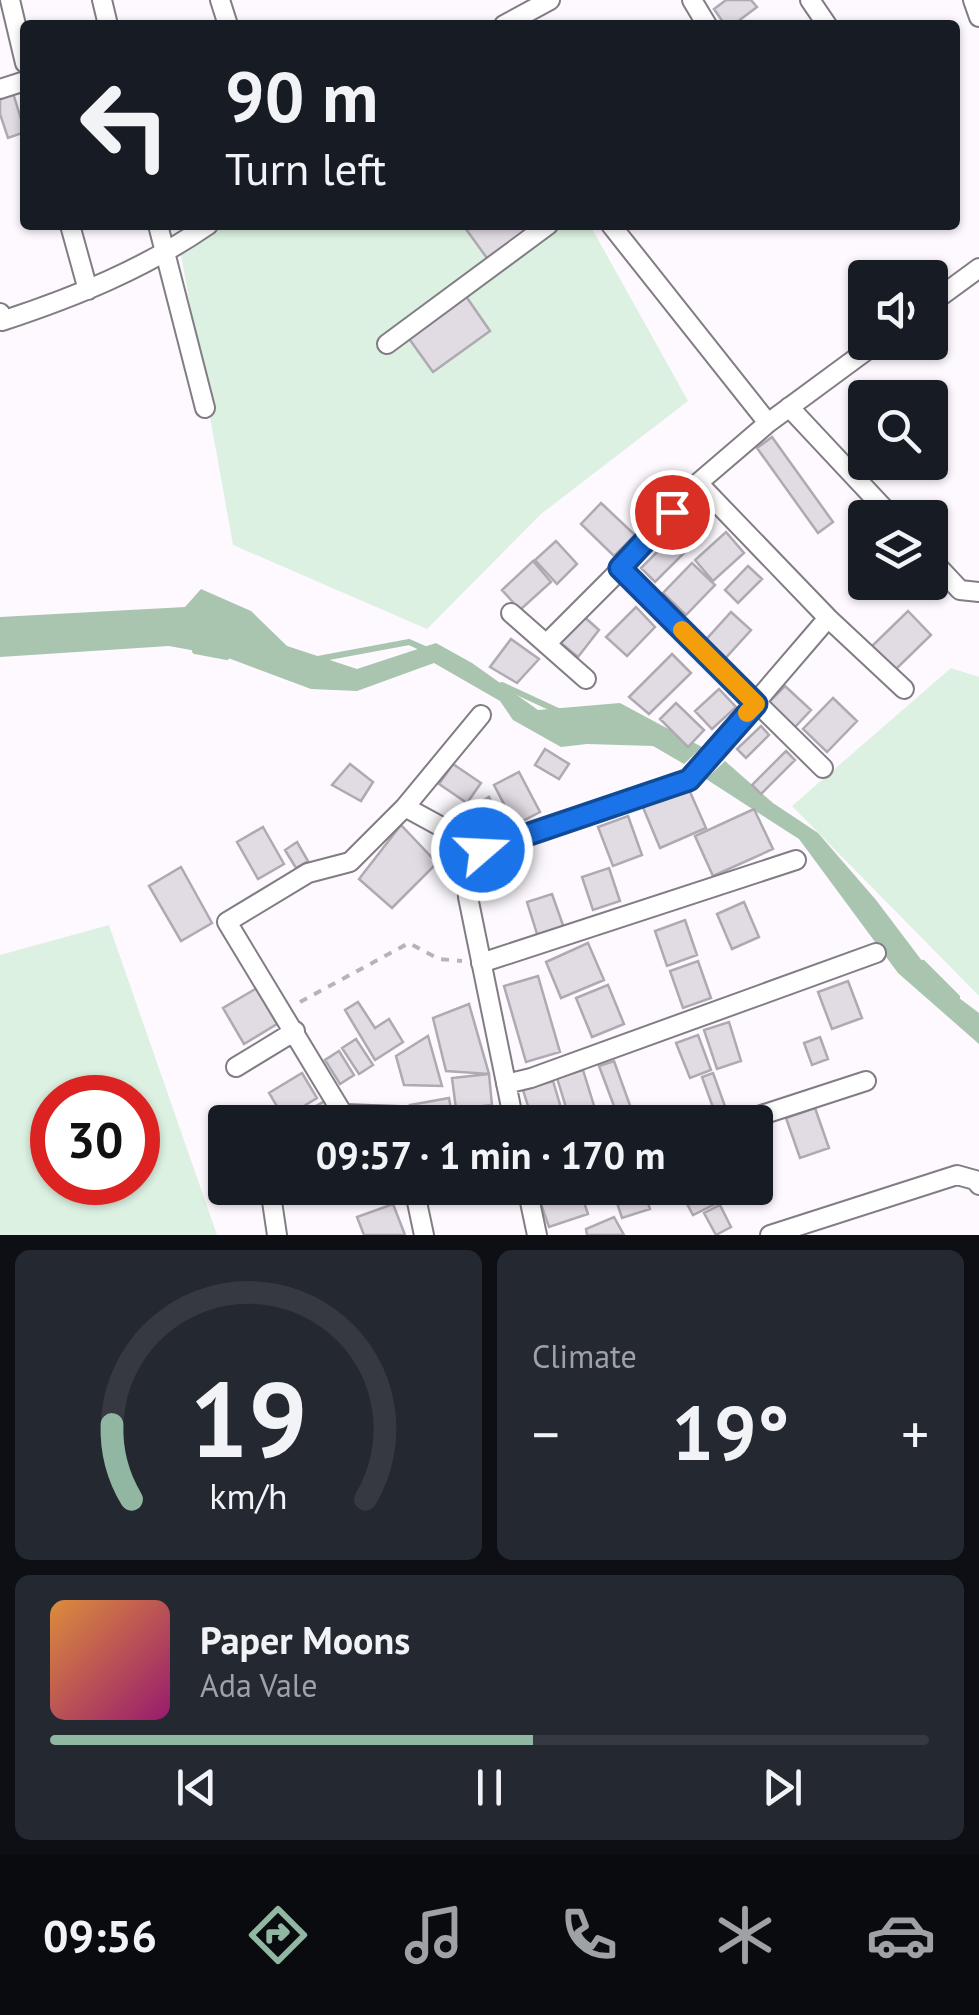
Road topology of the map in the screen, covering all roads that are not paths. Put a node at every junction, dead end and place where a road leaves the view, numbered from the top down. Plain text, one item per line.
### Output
1 (10, 0) edge
2 (550, 0) edge
3 (972, 0) edge
4 (979, 16) edge
5 (513, 20) edge
6 (20, 42) edge
7 (71, 230) edge
8 (159, 230) edge
9 (201, 230) edge
10 (541, 230) edge
11 (615, 230) edge
12 (166, 254) junction
13 (979, 268) edge
14 (88, 290) junction
15 (948, 291) edge
16 (0, 313) edge
17 (387, 344) dead end
18 (854, 360) edge
19 (790, 407) junction
20 (204, 408) dead end
21 (768, 423) junction
22 (698, 483) junction
23 (875, 500) edge
24 (620, 568) junction
25 (948, 577) edge
26 (979, 592) edge
27 (511, 613) dead end
28 (828, 618) junction
29 (546, 644) junction
30 (586, 679) dead end
31 (904, 690) dead end
32 (756, 704) junction
33 (481, 715) dead end
34 (822, 768) dead end
35 (405, 807) junction
36 (482, 850) junction
37 (796, 860) dead end
38 (876, 953) dead end
39 (482, 963) junction
40 (295, 1031) junction
41 (236, 1067) dead end
42 (866, 1081) dead end
43 (506, 1084) junction
44 (338, 1105) edge
45 (510, 1105) edge
46 (773, 1111) edge
47 (979, 1186) edge
48 (273, 1205) edge
49 (418, 1205) edge
50 (534, 1205) edge
51 (277, 1235) edge
52 (424, 1235) edge
53 (537, 1235) edge
54 (770, 1235) edge

1 - 6 street
2 - 5 street
3 - 4 street
7 - 14 street
8 - 12 street
9 - 12 street
10 - 17 street
11 - 21 street
12 - 14 street
12 - 20 street
13 - 15 street
14 - 16 street
18 - 19 street
19 - 21 street
19 - 23 street
21 - 22 street
22 - 24 street
22 - 28 street
24 - 29 street
24 - 32 street
25 - 26 street
27 - 29 street
28 - 31 street
28 - 32 street
29 - 30 street
32 - 34 street
32 - 36 street
33 - 35 street
35 - 36 street
35 - 40 street
36 - 39 street
37 - 39 street
38 - 43 street
39 - 43 street
40 - 41 street
40 - 44 street
42 - 46 street
43 - 45 street
47 - 54 street
48 - 51 street
49 - 52 street
50 - 53 street

